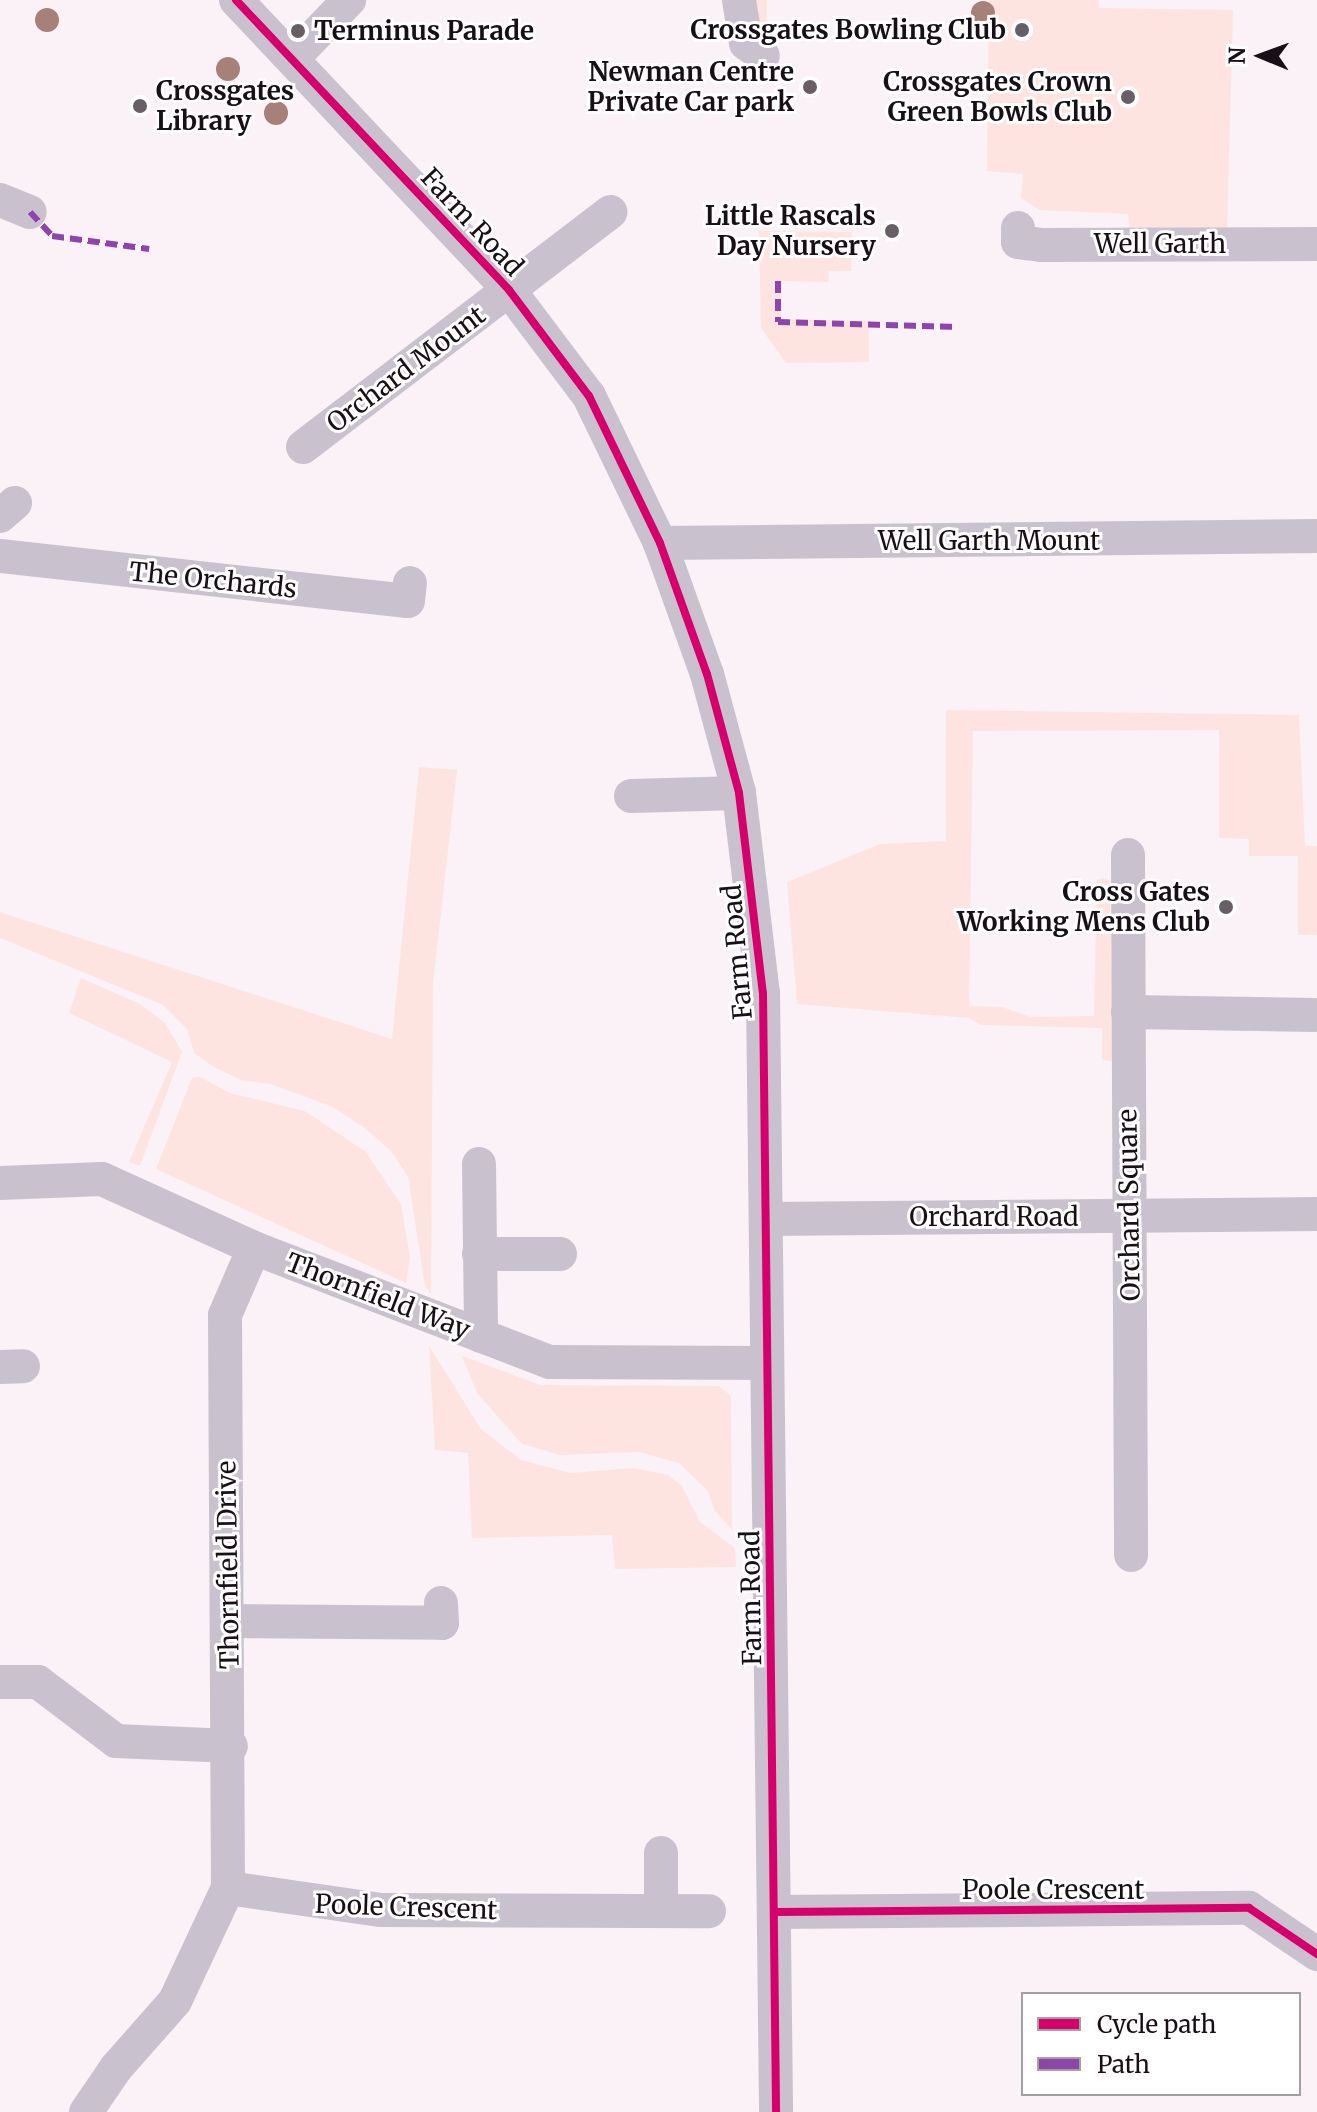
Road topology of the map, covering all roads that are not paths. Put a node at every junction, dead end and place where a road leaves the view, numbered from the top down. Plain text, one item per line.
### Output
1 (236, 0) edge
2 (349, 0) edge
3 (739, 0) edge
4 (763, 56) dead end
5 (293, 58) junction
6 (610, 212) dead end
7 (1018, 228) dead end
8 (1317, 244) edge
9 (509, 290) junction
10 (303, 447) dead end
11 (1317, 536) edge
12 (660, 543) junction
13 (0, 556) edge
14 (410, 583) dead end
15 (739, 793) junction
16 (631, 796) dead end
17 (1128, 855) dead end
18 (1128, 1012) junction
19 (1314, 1015) dead end
20 (479, 1164) dead end
21 (0, 1183) edge
22 (1317, 1214) edge
23 (1130, 1217) junction
24 (767, 1219) junction
25 (254, 1248) junction
26 (479, 1254) junction
27 (560, 1254) dead end
28 (481, 1336) junction
29 (766, 1363) junction
30 (1131, 1555) dead end
31 (441, 1603) dead end
32 (228, 1621) junction
33 (0, 1682) edge
34 (231, 1746) junction
35 (661, 1853) dead end
36 (228, 1888) junction
37 (661, 1911) junction
38 (709, 1911) dead end
39 (775, 1912) junction
40 (1317, 1954) edge
41 (86, 2112) edge
42 (776, 2112) edge

1 - 5 street, Farm Road
2 - 5 street
3 - 4 street
5 - 9 street, Farm Road
6 - 9 street, Orchard Mount
7 - 8 street, Well Garth
9 - 10 street, Orchard Mount
9 - 12 street, Farm Road
11 - 12 street, Well Garth Mount
12 - 15 street, Farm Road
13 - 14 street, The Orchards
15 - 16 street
15 - 24 street, Farm Road
17 - 18 street, Orchard Square
18 - 19 street
18 - 23 street, Orchard Square
20 - 26 street
21 - 25 street, Thornfield Way
22 - 23 street, Orchard Road
23 - 24 street, Orchard Road
23 - 30 street, Orchard Square
24 - 29 street, Farm Road
25 - 28 street, Thornfield Way
25 - 32 street, Thornfield Drive
26 - 27 street
26 - 28 street
28 - 29 street, Thornfield Way
29 - 39 street, Farm Road
31 - 32 street
32 - 34 street, Thornfield Drive
33 - 34 street
34 - 36 street, Thornfield Drive
35 - 37 street
36 - 37 street, Poole Crescent
36 - 41 street
37 - 38 street, Poole Crescent
39 - 40 street, Poole Crescent
39 - 42 street, Farm Road

